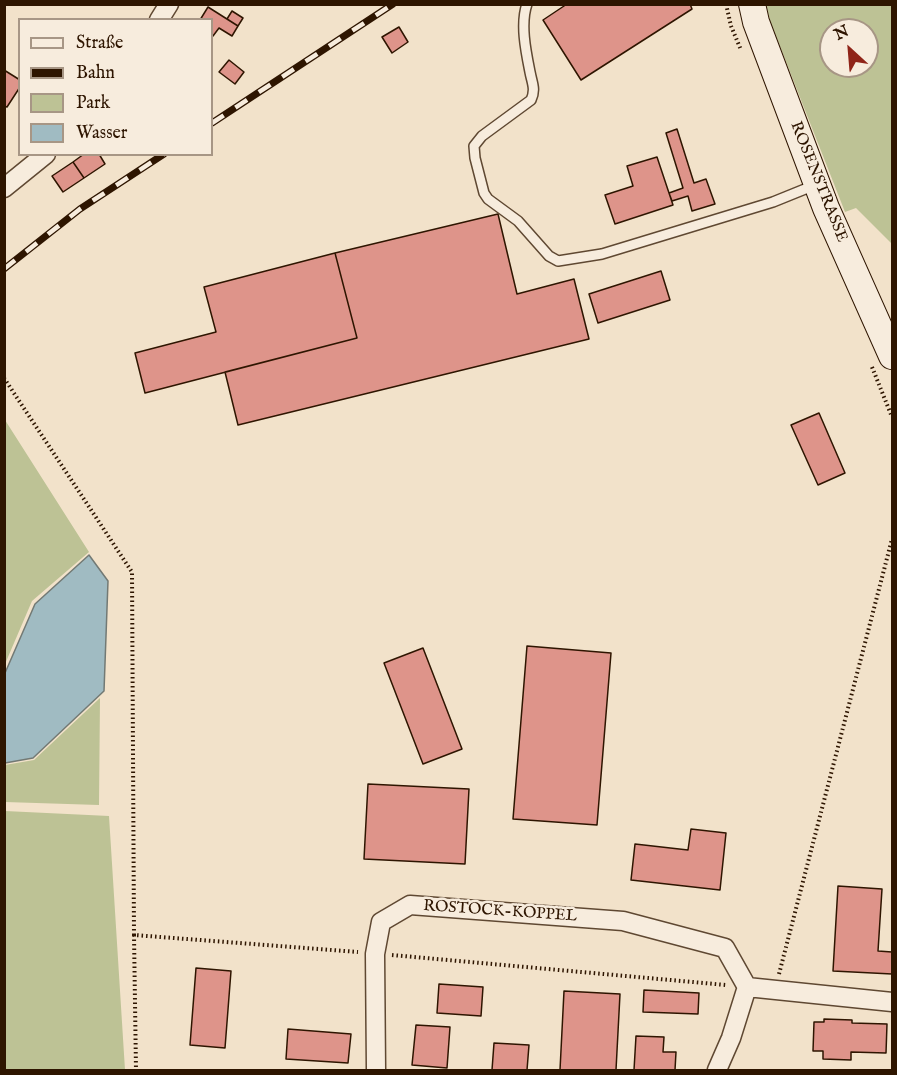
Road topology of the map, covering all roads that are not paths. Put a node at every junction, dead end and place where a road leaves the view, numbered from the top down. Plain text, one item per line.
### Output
1 (169, 4) edge
2 (527, 4) edge
3 (752, 4) edge
4 (160, 18) edge
5 (43, 156) edge
6 (817, 184) junction
7 (4, 188) edge
8 (892, 356) edge
9 (747, 987) junction
10 (892, 1002) edge
11 (376, 1071) edge
12 (717, 1071) edge

1 - 4 street
2 - 6 lane
3 - 6 main road, ROSENSTRASSE
5 - 7 street
6 - 8 main road, ROSENSTRASSE
9 - 10 street
9 - 11 street, ROSTOCK-KOPPEL
9 - 12 street

